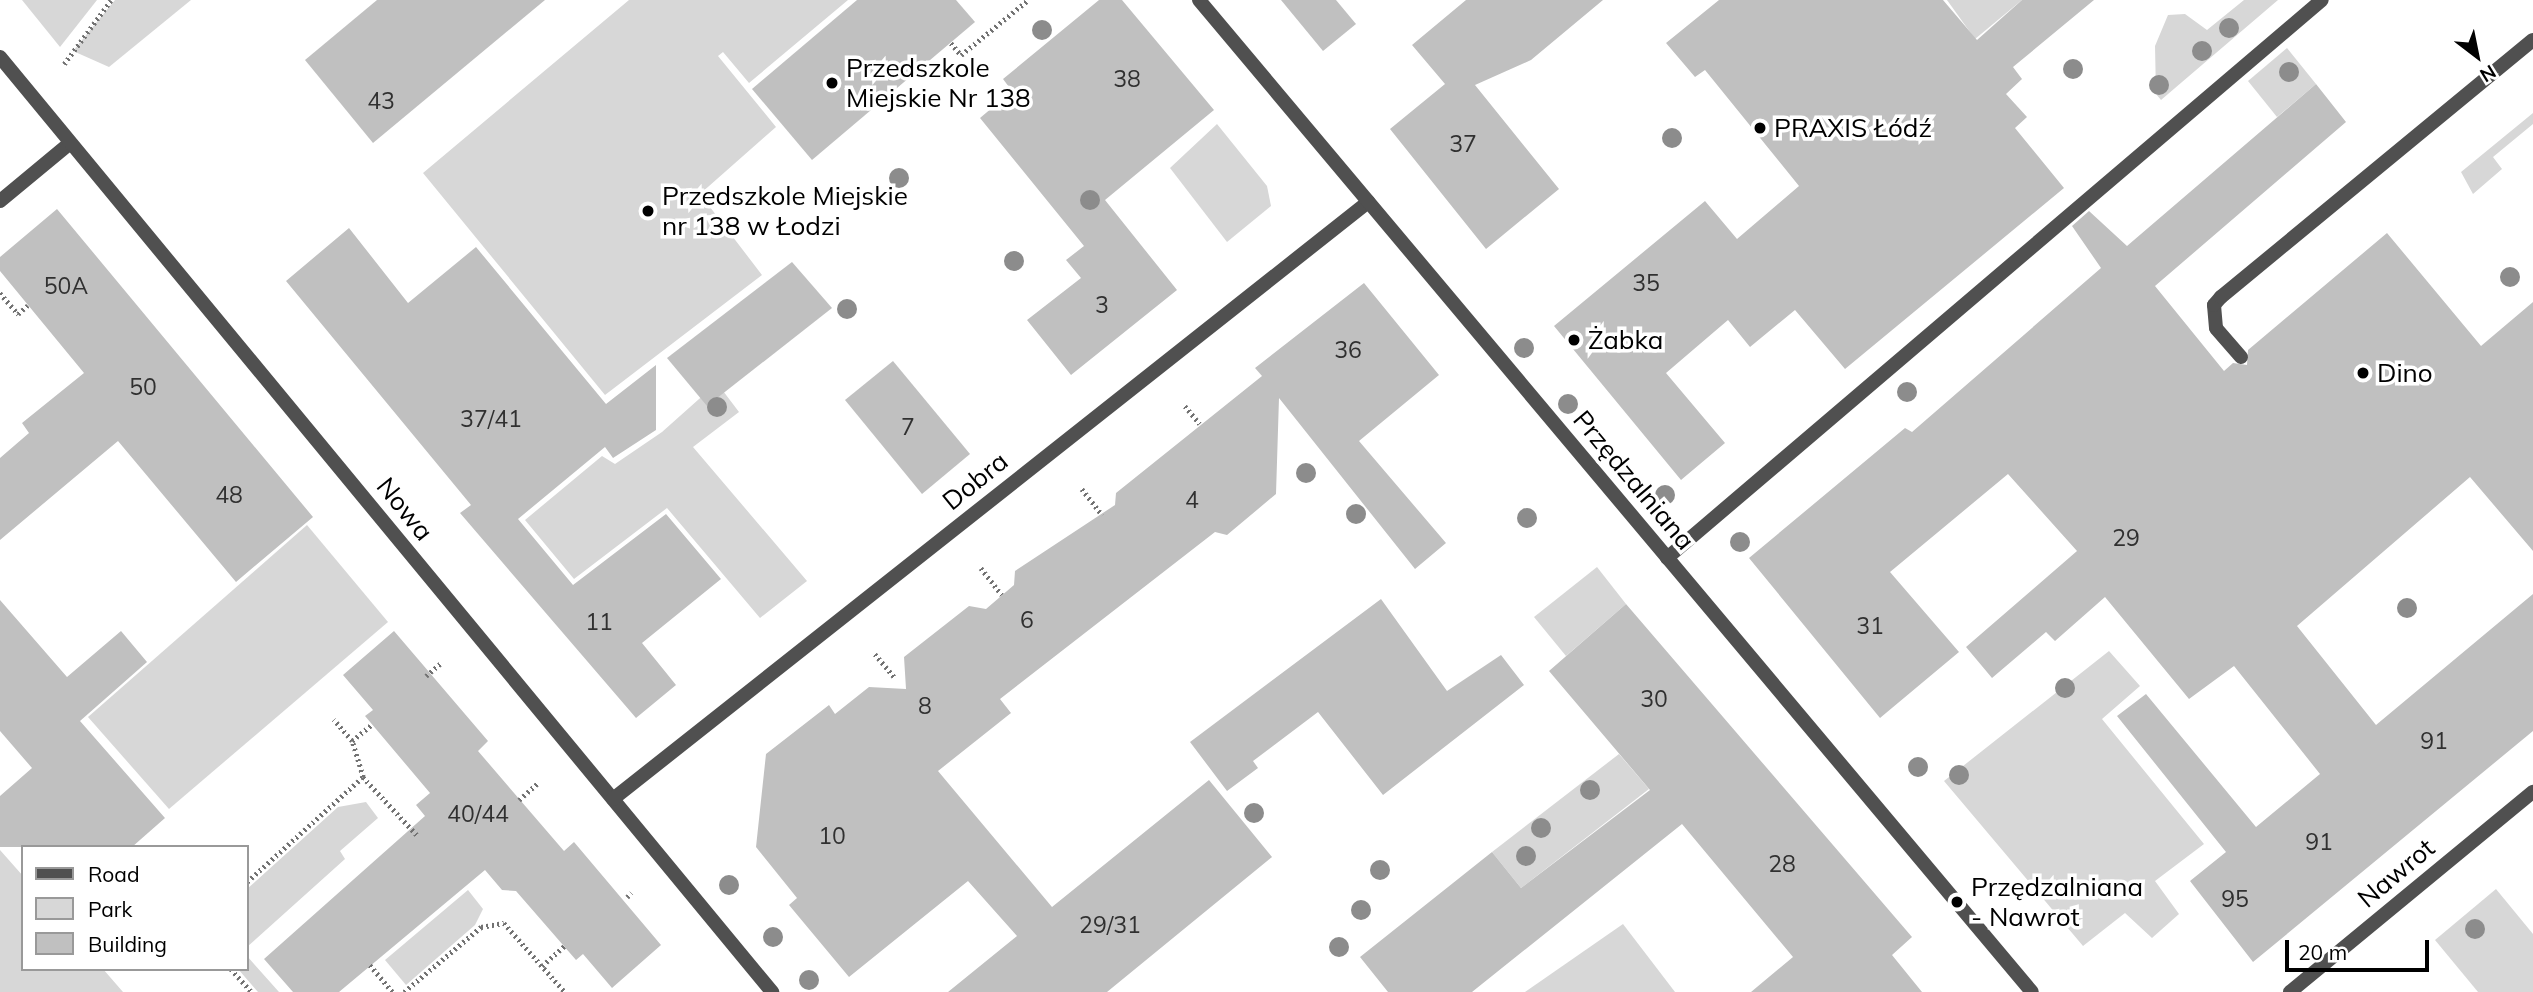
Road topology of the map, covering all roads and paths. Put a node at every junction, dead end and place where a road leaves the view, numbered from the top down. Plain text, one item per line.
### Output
1 (111, 0) edge
2 (1028, 0) edge
3 (1199, 0) edge
4 (2322, 0) edge
5 (2533, 40) edge
6 (951, 43) dead end
7 (0, 57) edge
8 (64, 64) dead end
9 (70, 143) junction
10 (0, 201) edge
11 (1368, 202) junction
12 (0, 293) edge
13 (28, 305) dead end
14 (2241, 357) dead end
15 (1185, 406) dead end
16 (1200, 424) dead end
17 (1082, 489) dead end
18 (1102, 515) dead end
19 (1667, 558) junction
20 (981, 568) dead end
21 (1002, 595) dead end
22 (875, 654) dead end
23 (441, 663) dead end
24 (426, 676) dead end
25 (894, 677) dead end
26 (334, 720) dead end
27 (372, 724) dead end
28 (352, 741) junction
29 (363, 777) junction
30 (539, 782) dead end
31 (2533, 792) edge
32 (613, 799) junction
33 (519, 800) dead end
34 (417, 835) dead end
35 (248, 881) edge
36 (564, 946) dead end
37 (370, 965) dead end
38 (542, 966) junction
39 (234, 971) edge
40 (252, 992) edge
41 (393, 992) edge
42 (404, 992) edge
43 (565, 992) edge
44 (772, 992) edge
45 (2032, 992) edge
46 (2290, 992) edge

1 - 8 path
2 - 6 path
3 - 11 street, Przędzalniana
4 - 19 street
5 - 14 street
7 - 9 street, Nowa
9 - 10 street
9 - 32 street, Nowa
11 - 19 street, Przędzalniana
11 - 32 street, Dobra
12 - 13 path
15 - 16 path
17 - 18 path
19 - 45 street, Przędzalniana
20 - 21 path
22 - 25 path
23 - 24 path
26 - 28 path
27 - 28 path
28 - 29 path
29 - 34 path
29 - 35 path
30 - 33 path
31 - 46 street, Nawrot
32 - 44 street, Nowa
36 - 38 path
37 - 41 path
38 - 42 path
38 - 43 path
39 - 40 path

